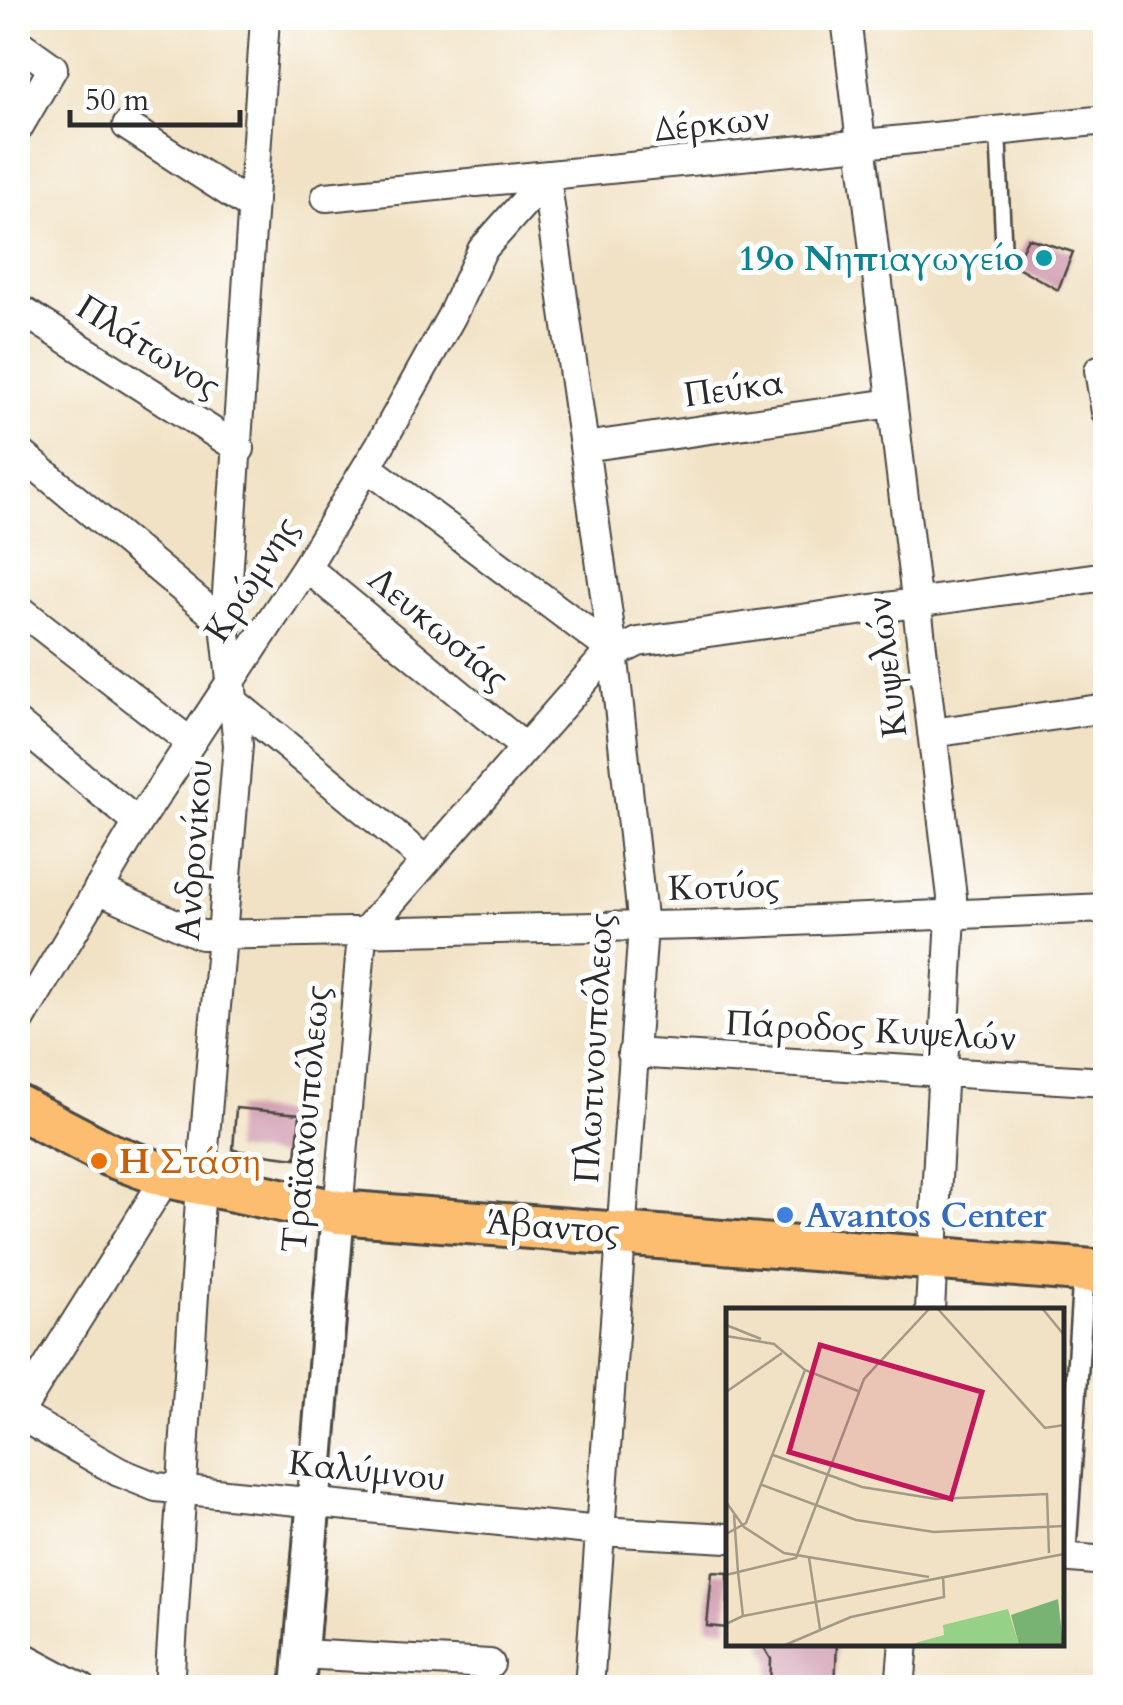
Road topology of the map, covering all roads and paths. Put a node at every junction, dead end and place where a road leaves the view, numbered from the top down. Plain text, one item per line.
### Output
1 (265, 18) edge
2 (846, 18) edge
3 (18, 43) edge
4 (1106, 120) edge
5 (128, 126) dead end
6 (18, 128) edge
7 (998, 131) junction
8 (862, 145) junction
9 (546, 178) junction
10 (326, 196) dead end
11 (252, 207) junction
12 (1004, 256) dead end
13 (18, 308) edge
14 (1100, 370) dead end
15 (892, 403) junction
16 (1106, 412) edge
17 (584, 446) junction
18 (240, 448) junction
19 (18, 451) edge
20 (367, 466) junction
21 (306, 567) junction
22 (1106, 576) edge
23 (916, 602) junction
24 (18, 608) edge
25 (225, 624) junction
26 (613, 651) junction
27 (232, 691) junction
28 (1106, 708) edge
29 (18, 724) edge
30 (932, 733) junction
31 (190, 742) junction
32 (524, 747) junction
33 (138, 822) junction
34 (425, 860) junction
35 (98, 890) junction
36 (1106, 908) edge
37 (952, 914) junction
38 (643, 927) junction
39 (365, 930) junction
40 (225, 934) junction
41 (18, 1024) edge
42 (632, 1053) junction
43 (944, 1071) junction
44 (1106, 1082) edge
45 (18, 1107) edge
46 (184, 1180) junction
47 (338, 1212) junction
48 (620, 1231) junction
49 (934, 1259) junction
50 (1095, 1271) edge
51 (930, 1308) edge
52 (18, 1414) edge
53 (180, 1491) junction
54 (314, 1502) junction
55 (600, 1531) junction
56 (726, 1538) edge
57 (1063, 1557) edge
58 (1106, 1561) edge
59 (904, 1645) edge
60 (18, 1654) edge
61 (300, 1654) junction
62 (490, 1664) dead end
63 (82, 1688) edge
64 (169, 1688) edge
65 (298, 1688) edge
66 (589, 1688) edge
67 (900, 1688) edge

1 - 11 street, Ανδρονίκου
2 - 8 street, Κυψελών
3 - 6 street
4 - 7 street, Δέρκων
5 - 11 street
7 - 8 street, Δέρκων
7 - 12 lane
8 - 9 street, Δέρκων
8 - 15 street, Κυψελών
9 - 10 street, Δέρκων
9 - 17 street, Πλωτινουπόλεως
9 - 20 street, Κρώμνης
11 - 18 street, Ανδρονίκου
13 - 18 street, Πλάτωνος
14 - 16 street
15 - 17 street, Πεύκα
15 - 23 street, Κυψελών
17 - 26 street, Πλωτινουπόλεως
18 - 25 street, Ανδρονίκου
19 - 25 street
20 - 21 street, Κρώμνης
20 - 26 street
21 - 27 street, Κρώμνης
21 - 32 street, Λευκωσίας
22 - 23 street
23 - 26 street
23 - 30 street, Κυψελών
24 - 31 street
25 - 27 street, Ανδρονίκου
26 - 32 street
26 - 38 street, Πλωτινουπόλεως
27 - 31 street, Κρώμνης
27 - 34 street
27 - 40 street, Ανδρονίκου
28 - 30 street
29 - 33 street
30 - 37 street, Κυψελών
31 - 33 street, Κρώμνης
32 - 34 street
33 - 35 street, Κρώμνης
34 - 39 street
35 - 40 street, Κοτύος
35 - 41 street, Κρώμνης
36 - 37 street, Κοτύος
37 - 38 street, Κοτύος
37 - 43 street, Κυψελών
38 - 39 street, Κοτύος
38 - 42 street, Πλωτινουπόλεως
39 - 40 street, Κοτύος
39 - 47 street, Τραϊανουπόλεως
40 - 46 street, Ανδρονίκου
42 - 43 street, Πάροδος Κυψελών
42 - 48 street, Πλωτινουπόλεως
43 - 44 street, Πάροδος Κυψελών
43 - 49 street, Κυψελών
45 - 46 main road, Άβαντος
46 - 47 main road, Άβαντος
46 - 52 street
46 - 53 street, Ανδρονίκου
47 - 48 main road, Άβαντος
47 - 54 street, Τραϊανουπόλεως
48 - 49 main road, Άβαντος
48 - 55 street, Πλωτινουπόλεως
49 - 50 main road, Άβαντος
49 - 51 street, Κυψελών
50 - 57 street
52 - 53 street, Καλύμνου
53 - 54 street, Καλύμνου
53 - 64 street, Ανδρονίκου
54 - 55 street, Καλύμνου
54 - 61 street, Τραϊανουπόλεως
55 - 56 street, Καλύμνου
55 - 66 street, Πλωτινουπόλεως
57 - 58 street
59 - 67 street
60 - 63 street
61 - 62 street
61 - 65 street, Τραϊανουπόλεως

